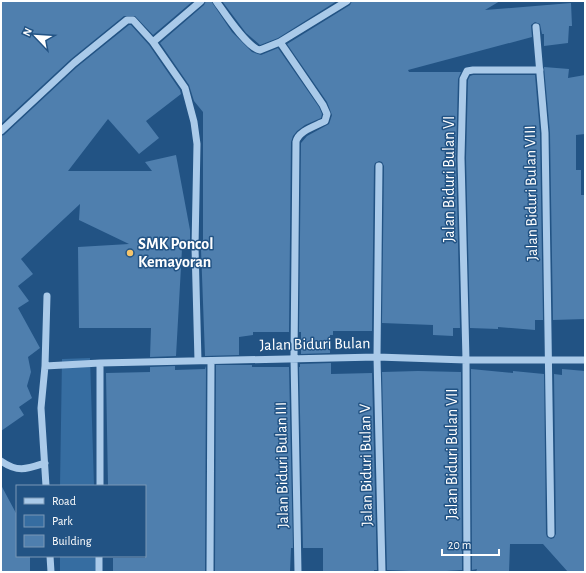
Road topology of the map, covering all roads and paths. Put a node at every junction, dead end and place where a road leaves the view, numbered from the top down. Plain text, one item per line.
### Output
1 (201, 1) edge
2 (216, 1) edge
3 (347, 1) edge
4 (536, 27) dead end
5 (153, 42) junction
6 (280, 42) junction
7 (540, 70) junction
8 (1, 131) edge
9 (379, 166) dead end
10 (47, 296) dead end
11 (377, 357) junction
12 (294, 358) junction
13 (549, 359) junction
14 (466, 360) junction
15 (585, 360) edge
16 (198, 361) junction
17 (211, 361) junction
18 (100, 363) junction
19 (45, 366) junction
20 (1, 461) edge
21 (45, 463) junction
22 (46, 485) edge
23 (100, 485) edge
24 (551, 534) dead end
25 (50, 557) edge
26 (99, 557) edge
27 (51, 572) edge
28 (99, 572) edge
29 (210, 572) edge
30 (298, 572) edge
31 (382, 572) edge
32 (467, 572) edge

1 - 5 street
2 - 6 street
3 - 6 street
4 - 7 street, Jalan Biduri Bulan VIII
5 - 8 street
5 - 16 street
6 - 12 street, Jalan Biduri Bulan III
7 - 13 street, Jalan Biduri Bulan VIII
7 - 14 street, Jalan Biduri Bulan VI
9 - 11 street, Jalan Biduri Bulan V
10 - 19 street
11 - 12 street, Jalan Biduri Bulan
11 - 14 street, Jalan Biduri Bulan
11 - 31 street, Jalan Biduri Bulan V
12 - 17 street, Jalan Biduri Bulan
12 - 30 street, Jalan Biduri Bulan III
13 - 14 street, Jalan Biduri Bulan
13 - 15 street, Jalan Biduri Bulan
13 - 24 street, Jalan Biduri Bulan VIII
14 - 32 street, Jalan Biduri Bulan VII
16 - 17 street, Jalan Biduri Bulan
16 - 18 street, Jalan Biduri Bulan
17 - 29 street
18 - 19 street, Jalan Biduri Bulan
18 - 23 street
19 - 21 street
20 - 21 street
21 - 22 street
25 - 27 street
26 - 28 street

